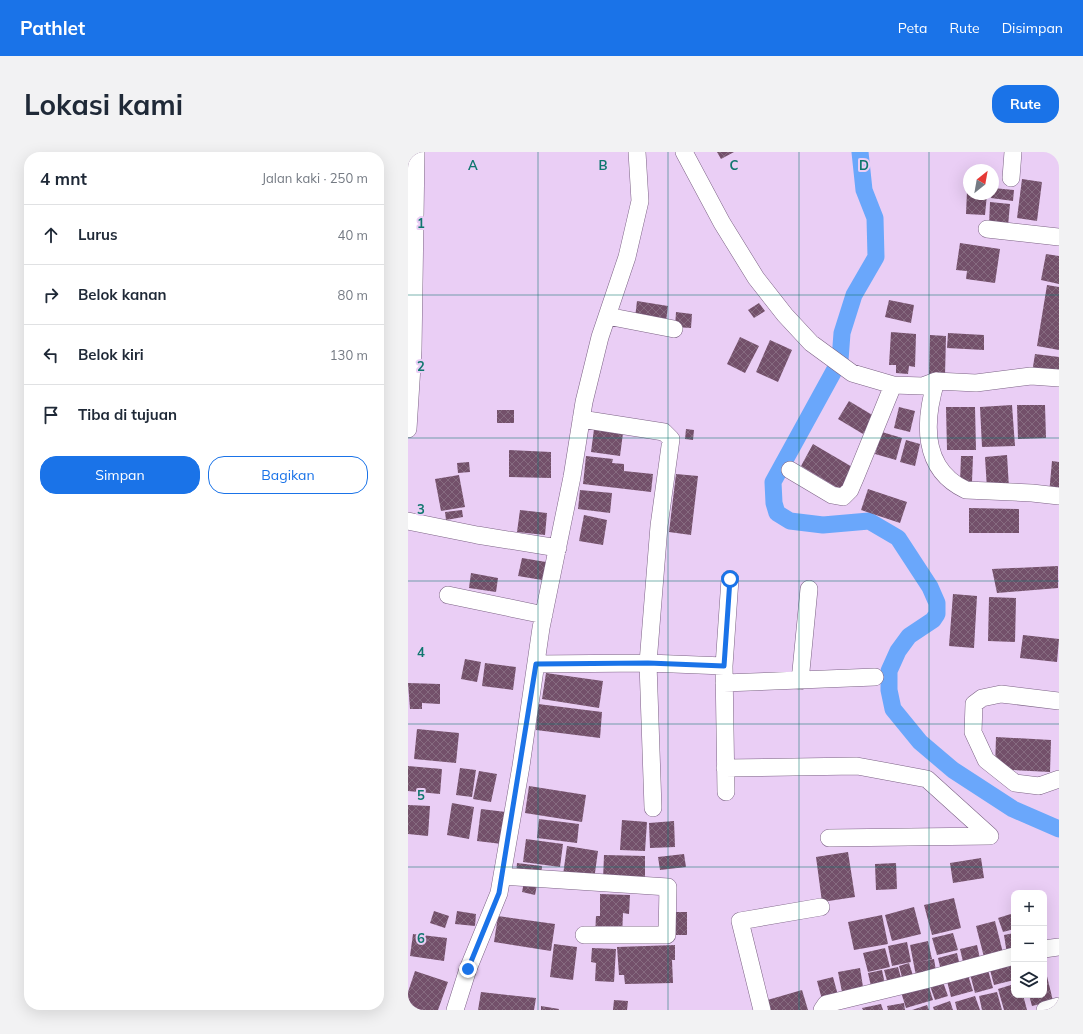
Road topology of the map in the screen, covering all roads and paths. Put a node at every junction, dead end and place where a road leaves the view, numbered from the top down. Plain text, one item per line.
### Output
1 (416, 152) edge
2 (637, 152) edge
3 (684, 152) edge
4 (1013, 152) edge
5 (1011, 178) dead end
6 (988, 229) dead end
7 (1059, 237) edge
8 (607, 316) junction
9 (674, 330) dead end
10 (411, 349) edge
11 (1059, 378) edge
12 (936, 381) junction
13 (893, 385) junction
14 (581, 419) junction
15 (408, 429) edge
16 (790, 470) dead end
17 (1059, 496) edge
18 (408, 521) edge
19 (558, 548) junction
20 (730, 579) dead end
21 (809, 589) dead end
22 (448, 595) dead end
23 (544, 615) junction
24 (648, 663) junction
25 (536, 664) junction
26 (724, 666) junction
27 (875, 677) dead end
28 (800, 681) junction
29 (724, 683) junction
30 (1059, 701) edge
31 (725, 768) junction
32 (1059, 780) edge
33 (726, 792) dead end
34 (653, 808) dead end
35 (829, 838) dead end
36 (502, 876) junction
37 (821, 907) dead end
38 (584, 935) dead end
39 (1059, 947) edge
40 (1047, 949) edge
41 (1011, 957) edge
42 (1059, 1006) edge
43 (455, 1010) edge
44 (762, 1010) edge
45 (822, 1010) edge
46 (1045, 1010) edge

1 - 10 street
2 - 8 street
3 - 13 street
4 - 5 street
6 - 7 street
8 - 9 street
8 - 14 street
10 - 15 street
11 - 12 street
12 - 13 street
12 - 17 street
13 - 16 street
14 - 19 street
14 - 24 street
18 - 19 street
19 - 23 street
20 - 26 street
21 - 28 street
22 - 23 street
23 - 25 street
24 - 25 street
24 - 26 street
24 - 34 street
25 - 36 street
26 - 29 street
27 - 28 street
28 - 29 street
29 - 31 street
30 - 32 street
31 - 33 street
31 - 35 street
36 - 38 street
36 - 43 street
37 - 44 street
39 - 40 street
41 - 45 street
42 - 46 street

